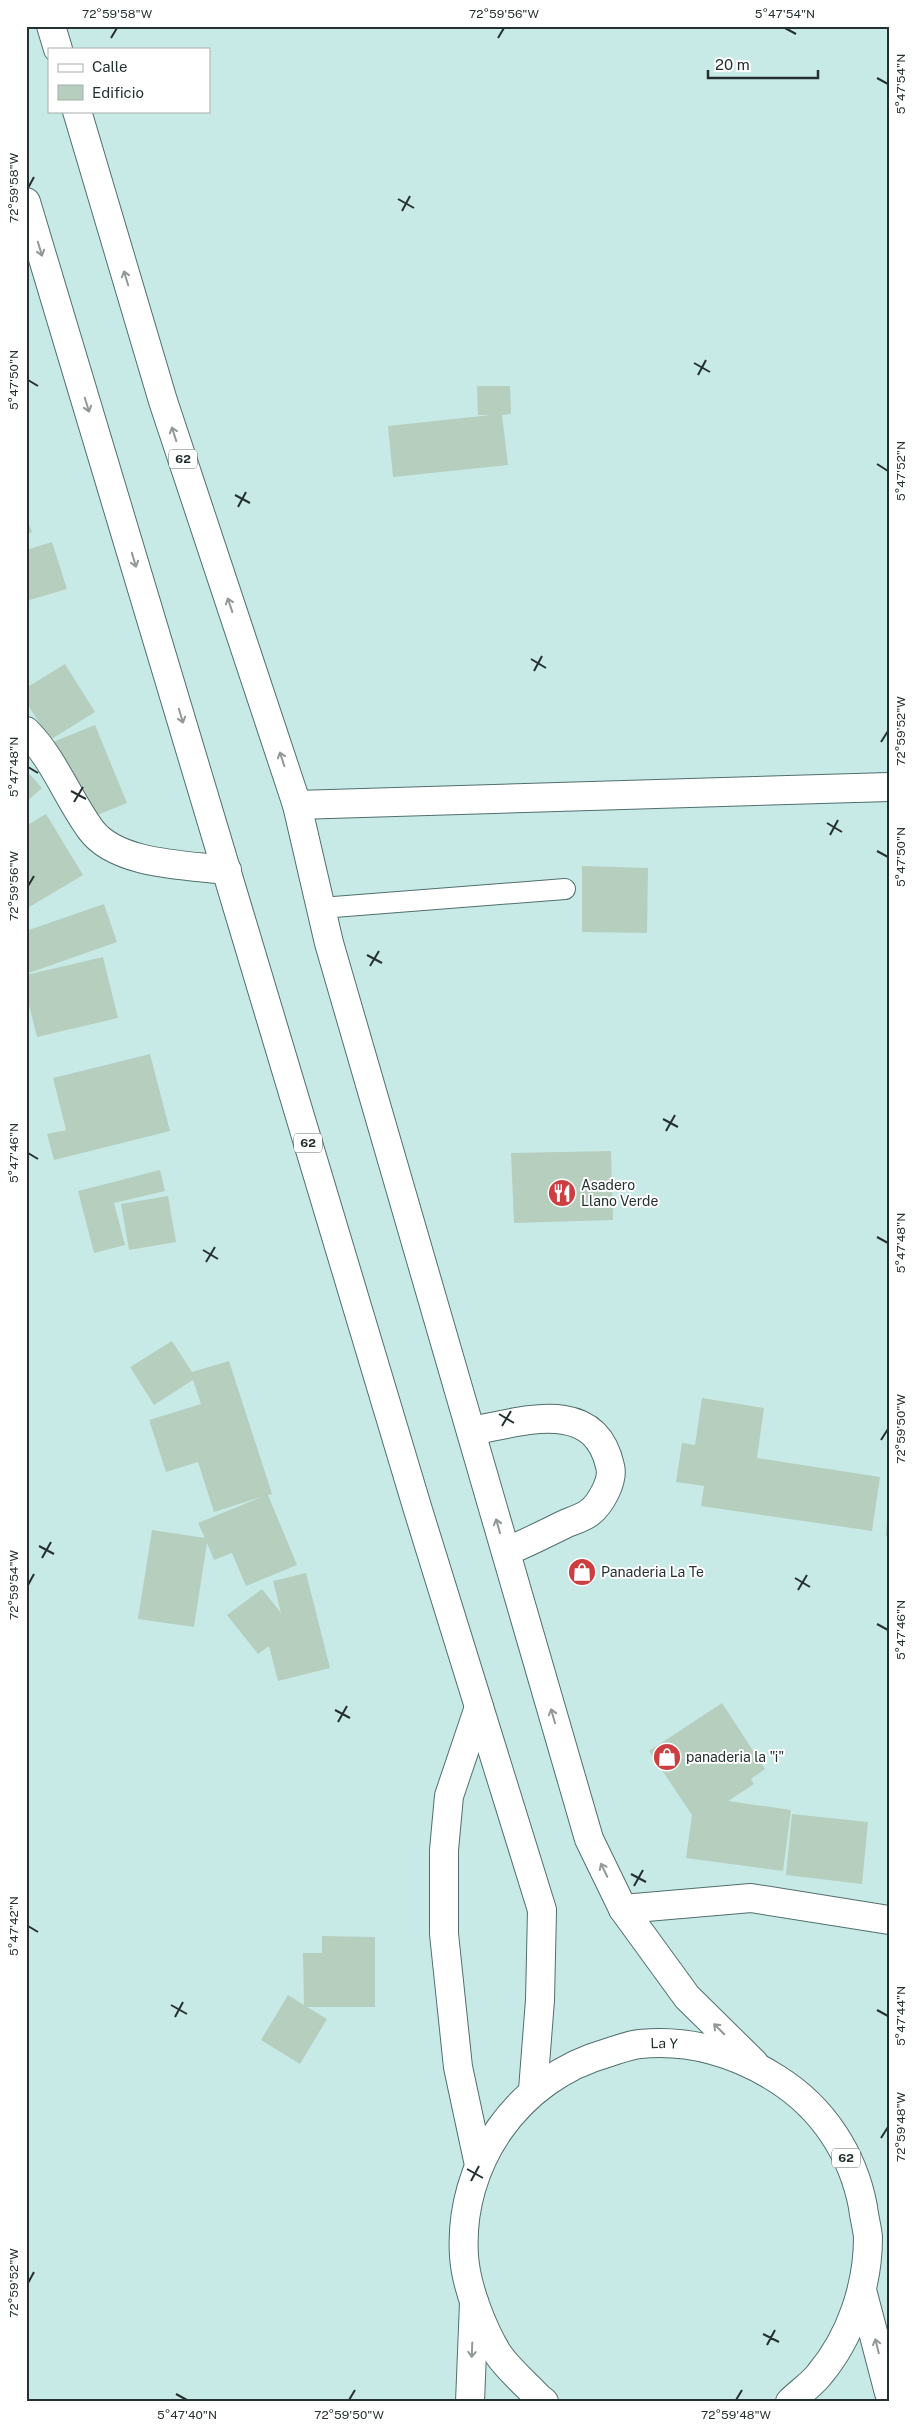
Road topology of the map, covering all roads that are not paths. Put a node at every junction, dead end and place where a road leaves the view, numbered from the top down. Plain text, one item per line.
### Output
1 (51, 26) edge
2 (58, 48) edge
3 (76, 112) edge
4 (26, 202) edge
5 (26, 731) edge
6 (889, 787) edge
7 (297, 805) junction
8 (227, 870) junction
9 (565, 888) dead end
10 (321, 908) junction
11 (472, 1431) junction
12 (506, 1552) junction
13 (479, 1707) junction
14 (623, 1909) junction
15 (889, 1920) edge
16 (754, 2063) junction
17 (533, 2090) junction
18 (479, 2166) junction
19 (862, 2290) junction
20 (474, 2302) junction
21 (889, 2393) edge
22 (470, 2402) edge
23 (544, 2402) edge
24 (790, 2402) edge

1 - 2 main road
7 -> 3 main road, 62
4 -> 8 main road, 62
5 - 8 main road
6 - 7 main road
7 - 10 main road, 62
8 - 13 main road, 62
9 - 10 lane
10 - 11 main road, 62
12 -> 11 main road, 62
11 - 12 main road
14 -> 12 main road, 62
13 - 17 main road, 62
13 - 18 main road
14 - 15 main road
16 -> 14 main road, 62
16 - 17 main road, La Y / 62
16 - 19 main road, La Y / 62
17 - 18 main road, La Y / 62
18 - 20 main road, La Y / 62
21 -> 19 main road, 62
19 - 24 main road, La Y / 62
20 -> 22 main road
20 - 23 main road, La Y / 62

